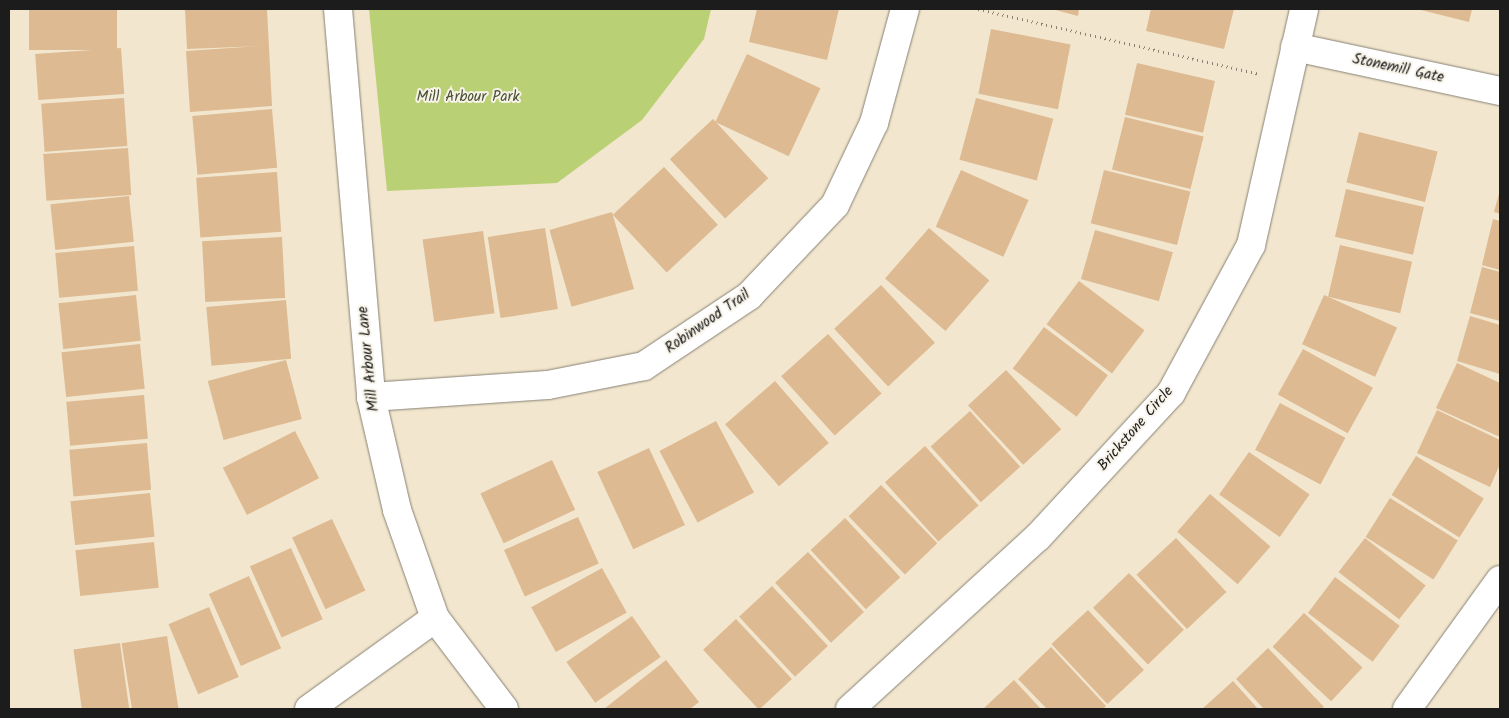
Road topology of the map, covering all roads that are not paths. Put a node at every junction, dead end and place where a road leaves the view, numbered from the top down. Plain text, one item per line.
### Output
1 (338, 9) edge
2 (905, 9) edge
3 (1304, 9) edge
4 (1295, 47) junction
5 (1500, 91) edge
6 (371, 396) junction
7 (1500, 580) edge
8 (435, 618) junction
9 (308, 709) edge
10 (504, 709) edge
11 (850, 709) edge
12 (1407, 709) edge

1 - 6 street, Mill Arbour Lane
2 - 6 street, Robinwood Trail
3 - 4 street, Brickstone Circle
4 - 5 street, Stonemill Gate
4 - 11 street, Brickstone Circle
6 - 8 street, Mill Arbour Lane
7 - 12 street
8 - 9 street
8 - 10 street, Mill Arbour Lane

